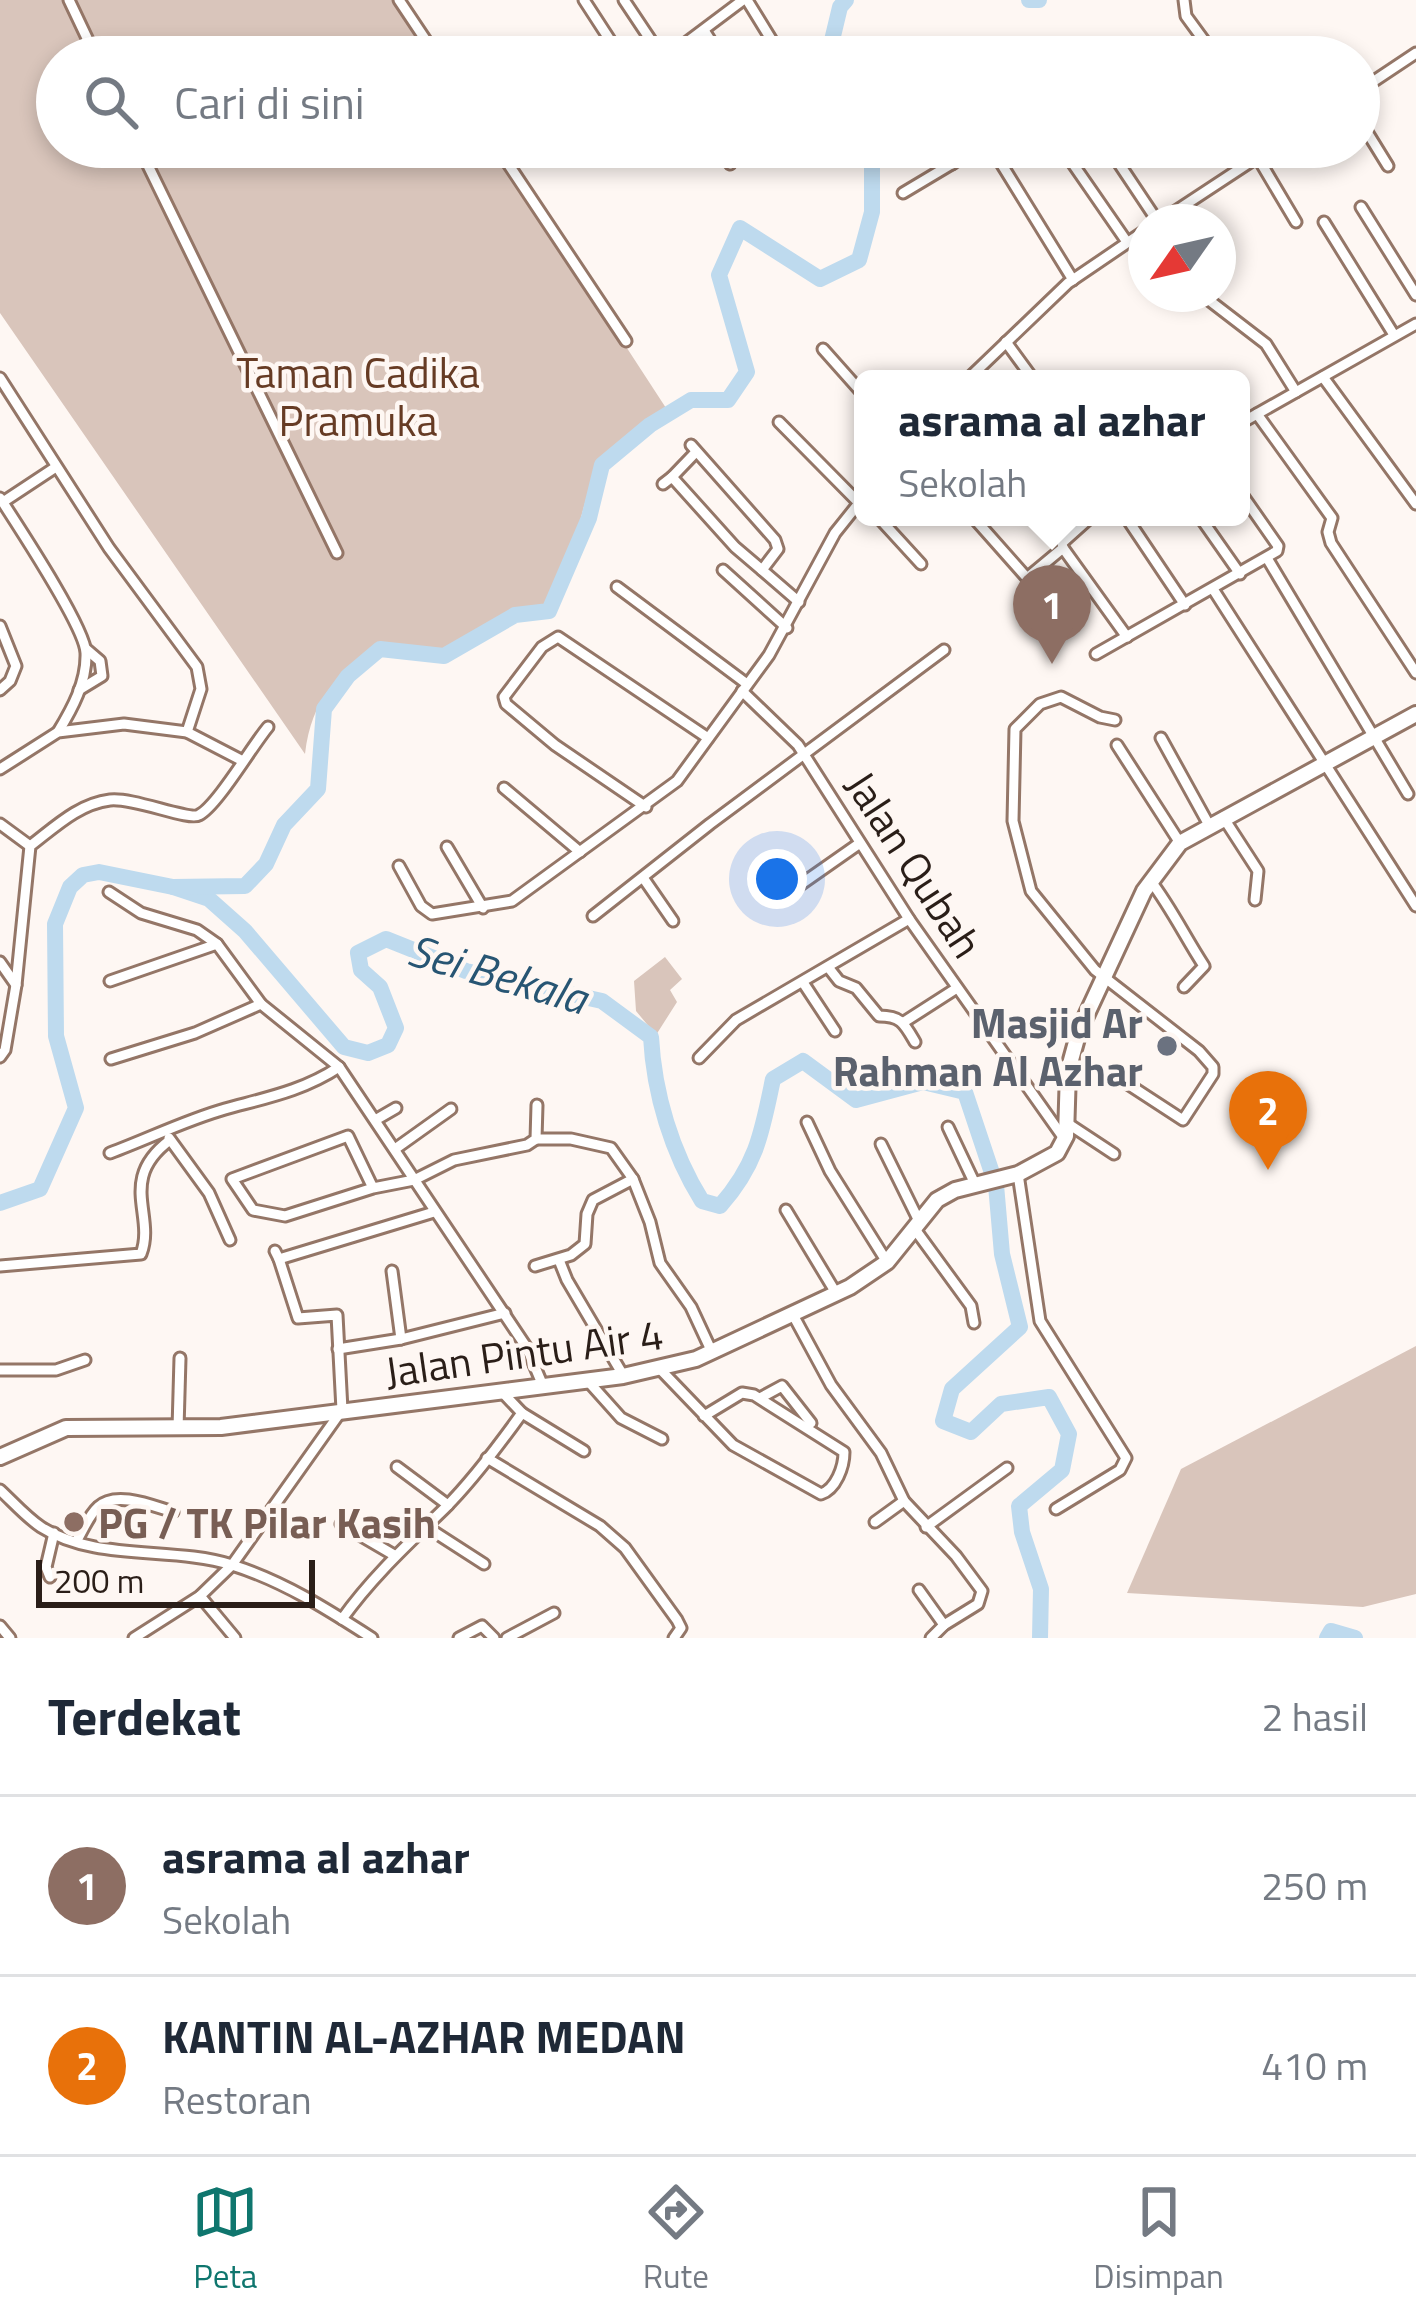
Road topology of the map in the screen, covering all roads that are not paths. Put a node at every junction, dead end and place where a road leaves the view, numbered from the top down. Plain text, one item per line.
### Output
1 (69, 0) edge
2 (399, 0) edge
3 (584, 0) edge
4 (745, 0) edge
5 (1184, 0) edge
6 (630, 2) edge
7 (705, 32) junction
8 (86, 36) edge
9 (423, 36) edge
10 (607, 36) edge
11 (651, 36) edge
12 (698, 36) edge
13 (708, 36) edge
14 (768, 36) edge
15 (1201, 36) edge
16 (1416, 53) edge
17 (1380, 77) edge
18 (1380, 153) edge
19 (1388, 166) dead end
20 (149, 168) edge
21 (511, 168) edge
22 (945, 168) edge
23 (1004, 168) edge
24 (1076, 168) edge
25 (1122, 168) edge
26 (1242, 168) edge
27 (1264, 168) edge
28 (903, 193) dead end
29 (1146, 204) edge
30 (1186, 204) edge
31 (1361, 207) dead end
32 (1297, 222) dead end
33 (1324, 222) dead end
34 (1127, 242) joint
35 (1072, 280) junction
36 (1416, 295) edge
37 (1225, 312) edge
38 (1416, 324) edge
39 (1394, 335) junction
40 (626, 341) dead end
41 (1006, 342) junction
42 (823, 349) dead end
43 (977, 370) edge
44 (1027, 370) edge
45 (1323, 377) junction
46 (0, 378) edge
47 (854, 384) edge
48 (1296, 392) junction
49 (1257, 414) junction
50 (1250, 418) edge
51 (779, 422) dead end
52 (56, 467) junction
53 (854, 493) edge
54 (1, 500) edge
55 (1416, 504) edge
56 (1250, 507) edge
57 (854, 509) edge
58 (886, 526) edge
59 (981, 526) edge
60 (1065, 526) edge
61 (1079, 526) edge
62 (1132, 526) edge
63 (1205, 526) edge
64 (1070, 533) junction
65 (1063, 548) junction
66 (337, 553) dead end
67 (1267, 558) junction
68 (922, 564) dead end
69 (723, 570) dead end
70 (762, 570) junction
71 (1240, 574) junction
72 (617, 587) dead end
73 (1214, 589) junction
74 (800, 602) junction
75 (1185, 604) junction
76 (0, 626) edge
77 (787, 628) junction
78 (1127, 637) junction
79 (86, 649) junction
80 (944, 650) dead end
81 (1096, 653) dead end
82 (1416, 673) edge
83 (744, 688) junction
84 (0, 690) edge
85 (79, 690) junction
86 (1416, 714) edge
87 (1115, 720) dead end
88 (268, 727) dead end
89 (58, 732) junction
90 (187, 732) junction
91 (1373, 734) junction
92 (708, 738) junction
93 (1161, 739) dead end
94 (1117, 745) dead end
95 (804, 754) junction
96 (241, 760) junction
97 (1323, 763) junction
98 (0, 769) edge
99 (504, 788) dead end
100 (1408, 794) dead end
101 (646, 807) junction
102 (1216, 821) junction
103 (0, 824) edge
104 (860, 843) junction
105 (1180, 843) junction
106 (30, 846) junction
107 (447, 847) dead end
108 (580, 852) junction
109 (399, 866) dead end
110 (644, 878) junction
111 (1150, 880) junction
112 (109, 892) dead end
113 (790, 892) dead end
114 (1255, 900) dead end
115 (1416, 906) edge
116 (483, 908) junction
117 (593, 916) dead end
118 (909, 919) junction
119 (673, 921) dead end
120 (218, 944) junction
121 (0, 962) edge
122 (828, 968) junction
123 (1102, 976) junction
124 (110, 982) dead end
125 (804, 984) junction
126 (16, 985) junction
127 (1184, 987) dead end
128 (957, 988) junction
129 (261, 1004) junction
130 (904, 1022) junction
131 (835, 1031) dead end
132 (915, 1042) dead end
133 (0, 1057) edge
134 (699, 1058) dead end
135 (111, 1059) dead end
136 (339, 1066) junction
137 (1068, 1071) junction
138 (537, 1105) dead end
139 (396, 1108) dead end
140 (451, 1108) dead end
141 (377, 1119) junction
142 (807, 1122) dead end
143 (1067, 1123) junction
144 (948, 1126) dead end
145 (359, 1129) dead end
146 (348, 1136) junction
147 (168, 1137) junction
148 (536, 1139) junction
149 (1065, 1140) junction
150 (881, 1144) dead end
151 (395, 1149) junction
152 (110, 1153) dead end
153 (1114, 1154) dead end
154 (226, 1167) dead end
155 (1012, 1176) junction
156 (232, 1179) junction
157 (633, 1179) junction
158 (414, 1180) junction
159 (978, 1184) junction
160 (373, 1188) junction
161 (786, 1210) dead end
162 (434, 1212) junction
163 (917, 1225) junction
164 (230, 1240) dead end
165 (560, 1260) junction
166 (887, 1262) junction
167 (0, 1266) edge
168 (535, 1266) dead end
169 (392, 1271) dead end
170 (836, 1293) junction
171 (505, 1313) junction
172 (792, 1313) junction
173 (974, 1323) dead end
174 (401, 1339) junction
175 (338, 1349) junction
176 (711, 1350) junction
177 (180, 1358) dead end
178 (85, 1360) dead end
179 (658, 1367) junction
180 (0, 1370) edge
181 (623, 1376) junction
182 (587, 1380) junction
183 (543, 1387) junction
184 (503, 1393) junction
185 (760, 1398) junction
186 (342, 1410) junction
187 (522, 1413) junction
188 (704, 1416) junction
189 (178, 1430) junction
190 (823, 1436) junction
191 (662, 1438) dead end
192 (584, 1450) dead end
193 (0, 1456) edge
194 (488, 1458) junction
195 (397, 1467) dead end
196 (1007, 1468) dead end
197 (0, 1490) edge
198 (904, 1501) junction
199 (448, 1504) junction
200 (1056, 1509) dead end
201 (173, 1512) dead end
202 (875, 1522) dead end
203 (341, 1524) dead end
204 (425, 1526) junction
205 (926, 1527) junction
206 (53, 1533) junction
207 (77, 1540) junction
208 (394, 1555) junction
209 (484, 1564) dead end
210 (232, 1565) junction
211 (50, 1577) dead end
212 (919, 1590) dead end
213 (200, 1596) junction
214 (554, 1613) dead end
215 (342, 1619) junction
216 (0, 1626) edge
217 (937, 1634) edge
218 (10, 1638) edge
219 (134, 1638) edge
220 (235, 1638) edge
221 (372, 1638) edge
222 (458, 1638) edge
223 (494, 1638) edge
224 (507, 1638) edge
225 (674, 1638) edge

1 - 8 street
2 - 9 street
3 - 10 street
4 - 7 street
4 - 14 street
5 - 15 street
6 - 11 street
7 - 12 street
7 - 13 street
16 - 17 street
18 - 19 street
20 - 66 street
21 - 40 street
22 - 28 street
23 - 35 street
24 - 34 street
25 - 29 street
26 - 30 street
27 - 32 street
31 - 36 street
33 - 39 street
34 - 35 street
35 - 41 street
37 - 48 street
38 - 39 street
39 - 45 street
41 - 43 street
41 - 44 street
42 - 47 street
45 - 48 street
45 - 55 street
46 - 52 street
48 - 49 street
49 - 50 street
49 - 82 street
51 - 53 street
52 - 54 street
52 - 90 street
54 - 79 street
56 - 67 street
57 - 74 street
58 - 68 street
59 - 65 street
60 - 64 street
61 - 64 street
62 - 75 street
63 - 71 street
64 - 65 street
65 - 78 street
67 - 71 street
67 - 91 street
69 - 77 street
70 - 70 street
70 - 74 street
71 - 73 street
72 - 83 street, Jalan Qubah
73 - 75 street
73 - 97 street
74 - 77 street
75 - 78 street
76 - 84 street
77 - 83 street
78 - 81 street
79 - 85 street
79 - 85 street
80 - 95 street
83 - 92 street
83 - 95 street, Jalan Qubah
85 - 89 street
86 - 91 main road
87 - 123 street
88 - 96 street
89 - 90 street
89 - 98 street
90 - 96 street
91 - 97 main road
91 - 100 street
92 - 101 street
92 - 101 street
93 - 102 street
94 - 105 street
95 - 104 street, Jalan Qubah
95 - 110 street
96 - 106 street
97 - 102 main road
97 - 115 street
99 - 108 street
101 - 108 street
102 - 105 main road
102 - 114 street
103 - 106 street
104 - 113 street
104 - 118 street, Jalan Qubah
105 - 111 main road
106 - 126 street
107 - 116 street
108 - 116 street
109 - 116 street
110 - 117 street
110 - 119 street
111 - 123 main road
111 - 127 street
112 - 120 street
118 - 122 street
118 - 128 street, Jalan Qubah
120 - 124 street
120 - 129 street
121 - 126 street
122 - 125 street
122 - 130 street
123 - 137 main road
123 - 137 street
125 - 131 street
125 - 134 street
126 - 133 street
128 - 130 street
128 - 149 street, Jalan Qubah
129 - 135 street
129 - 136 street
130 - 132 street
136 - 141 street
136 - 147 street
137 - 143 main road
138 - 148 street
139 - 141 street
140 - 151 street
141 - 151 street
142 - 166 street
143 - 149 main road
143 - 153 street
144 - 159 street
145 - 146 street
146 - 156 street
146 - 160 street
147 - 152 street
147 - 164 street
147 - 167 street
148 - 157 street
148 - 158 street
149 - 155 main road
150 - 163 street
151 - 158 street
154 - 156 street
155 - 159 main road, Jalan Pintu Air 4
155 - 200 street
156 - 160 street
157 - 165 street
157 - 176 street
158 - 160 street
158 - 162 street
159 - 163 main road, Jalan Pintu Air 4
161 - 170 street
162 - 171 street
162 - 175 street
163 - 166 main road, Jalan Pintu Air 4
163 - 173 street
165 - 168 street
165 - 181 street
166 - 170 main road, Jalan Pintu Air 4
169 - 174 street
170 - 172 main road, Jalan Pintu Air 4
171 - 174 street
171 - 183 street
172 - 176 main road, Jalan Pintu Air 4
172 - 198 street
174 - 175 street
175 - 186 street
176 - 179 main road, Jalan Pintu Air 4
177 - 189 street
178 - 180 street
179 - 181 main road, Jalan Pintu Air 4
179 - 188 street
181 - 182 main road, Jalan Pintu Air 4
182 - 183 main road, Jalan Pintu Air 4
182 - 191 street
183 - 184 main road, Jalan Pintu Air 4
184 - 186 main road, Jalan Pintu Air 4
184 - 187 street
185 - 188 street
185 - 190 street
185 - 190 street
186 - 189 main road, Jalan Pintu Air 4
186 - 210 street
187 - 192 street
187 - 194 street
188 - 190 street
189 - 193 main road, Jalan Pintu Air 4
194 - 199 street
194 - 225 street
195 - 199 street
196 - 205 street
197 - 206 street
198 - 202 street
198 - 205 street
199 - 204 street
201 - 207 street
203 - 208 street
204 - 208 street
204 - 209 street
205 - 217 street
206 - 207 street
206 - 211 street
207 - 210 street
208 - 215 street
210 - 213 street
210 - 215 street
212 - 217 street
213 - 219 street
213 - 220 street
214 - 224 street
215 - 221 street
216 - 218 street
222 - 223 street

